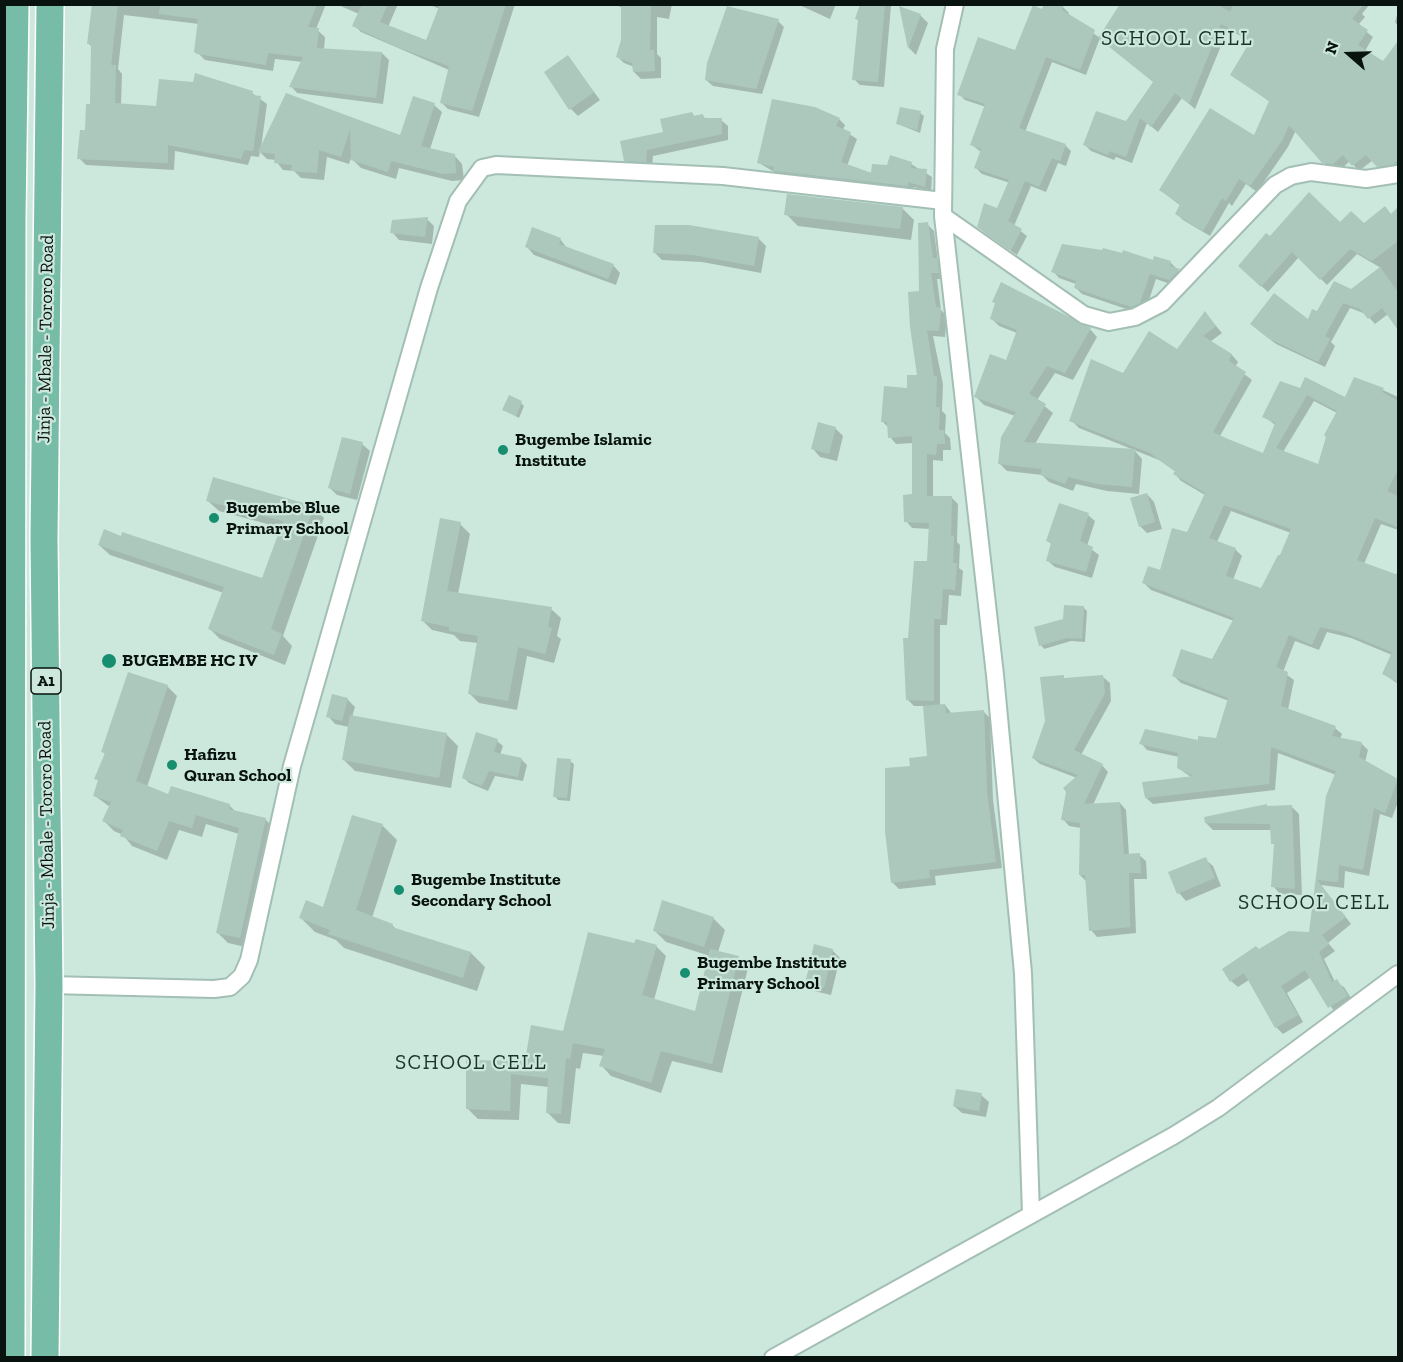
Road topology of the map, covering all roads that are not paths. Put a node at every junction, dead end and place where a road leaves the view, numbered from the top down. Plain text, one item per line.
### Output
1 (15, 4) edge
2 (50, 4) edge
3 (955, 4) edge
4 (1398, 174) edge
5 (943, 208) junction
6 (8, 218) edge
7 (1398, 974) edge
8 (49, 985) junction
9 (1031, 1214) junction
10 (11, 1358) edge
11 (45, 1358) edge
12 (773, 1358) edge

1 - 6 highway, Jinja - Mbale - Tororo Road / A1
2 - 8 highway, Jinja - Mbale - Tororo Road / A1
3 - 5 street
4 - 5 street
5 - 8 street
5 - 9 street
6 - 10 highway, Jinja - Mbale - Tororo Road / A1
7 - 9 street
8 - 11 highway, Jinja - Mbale - Tororo Road / A1
9 - 12 street

